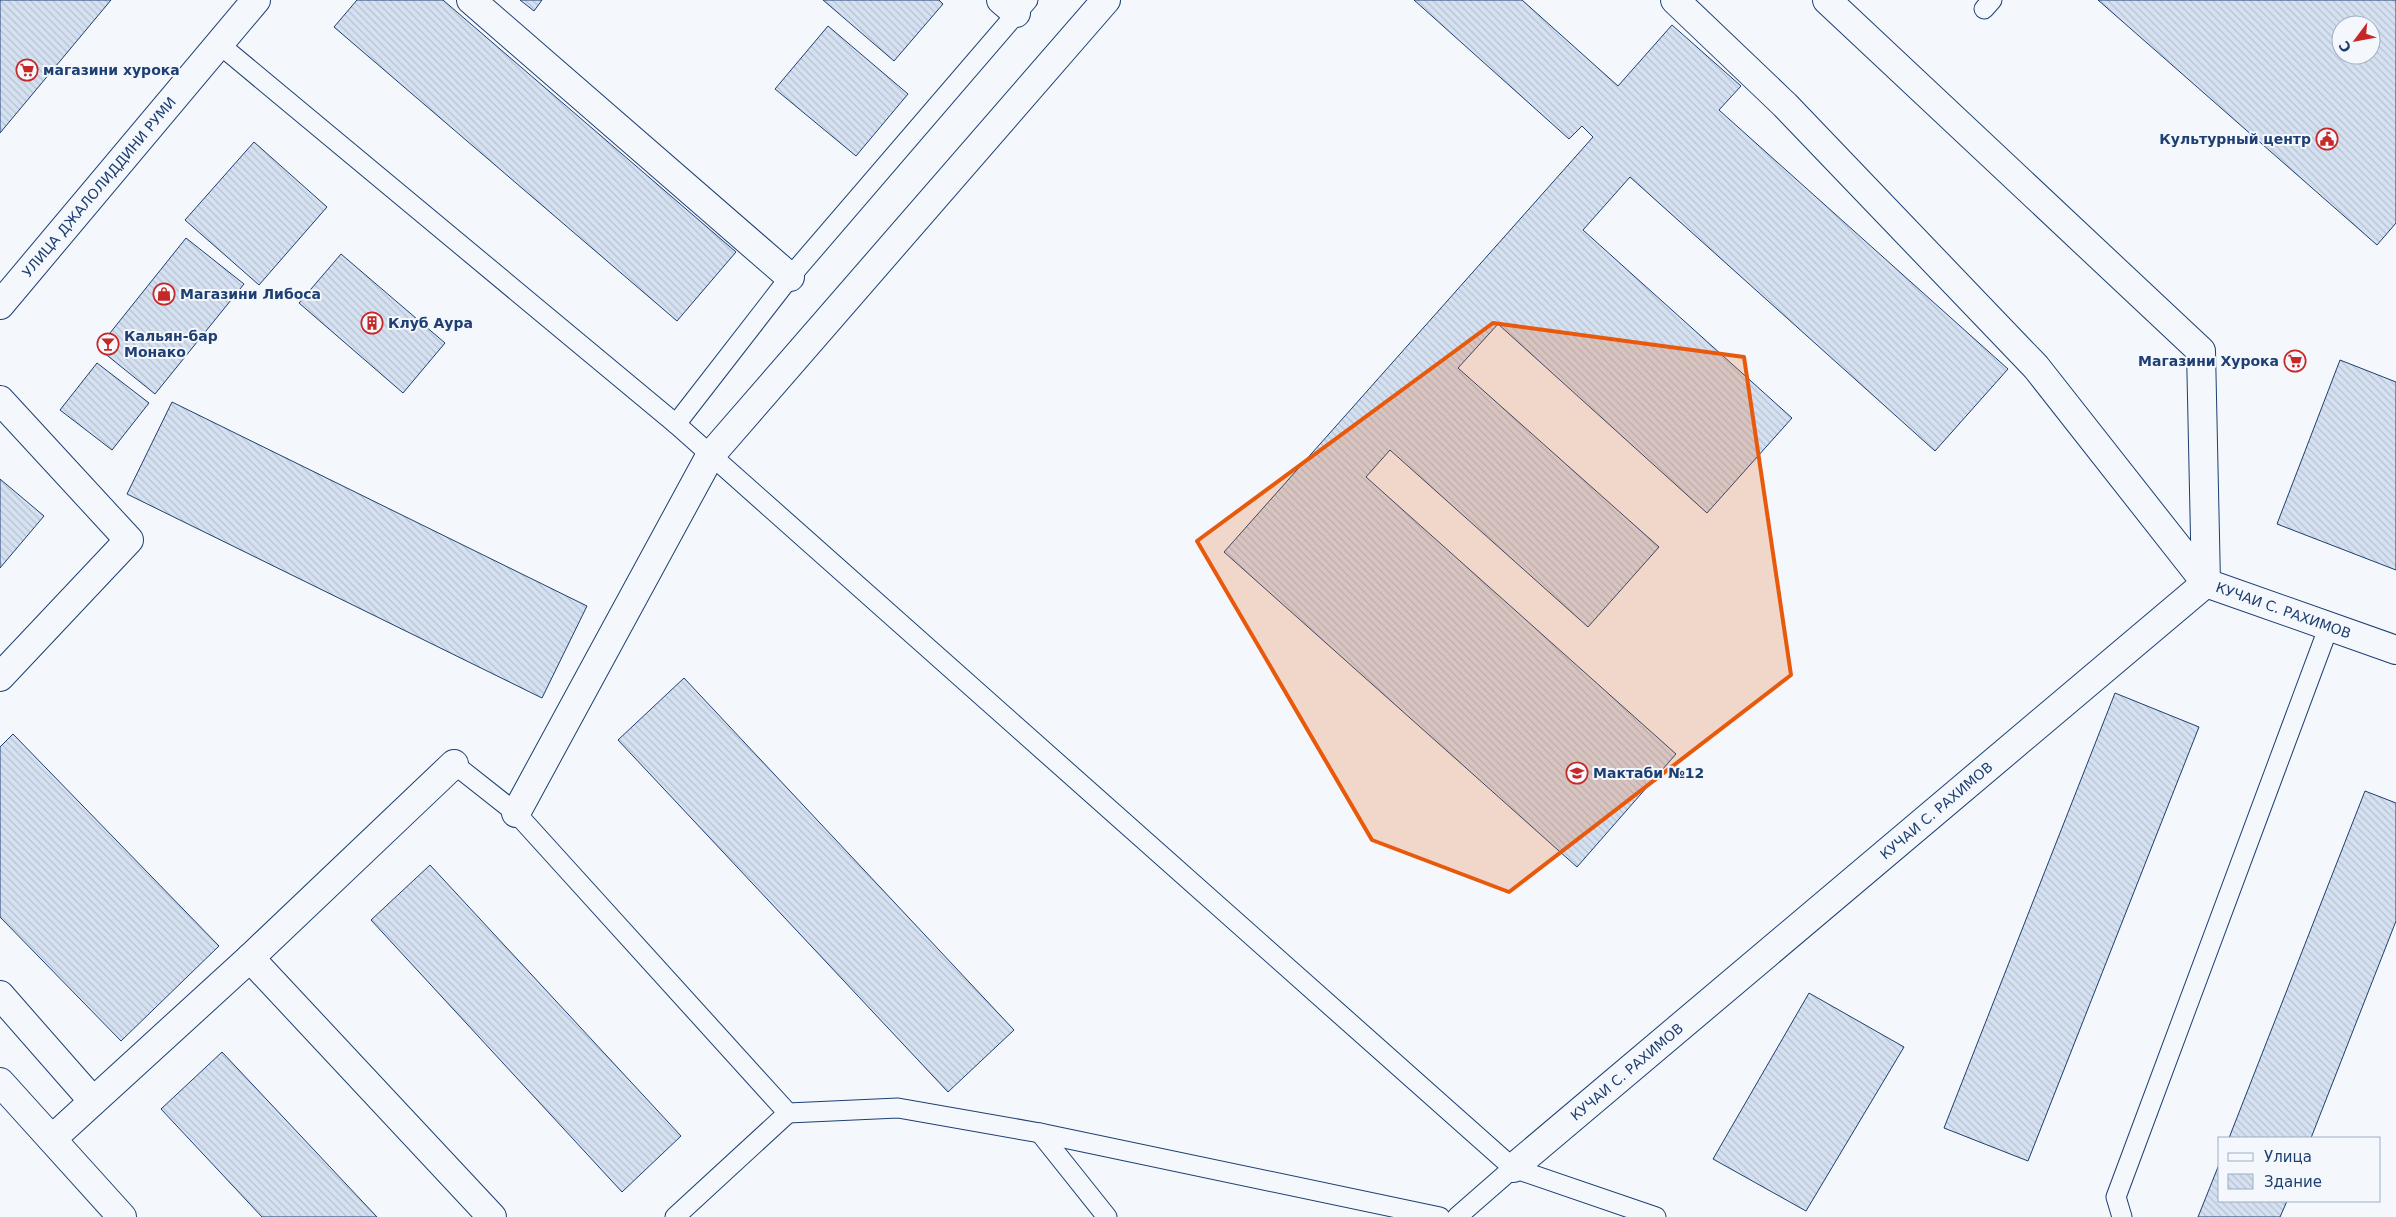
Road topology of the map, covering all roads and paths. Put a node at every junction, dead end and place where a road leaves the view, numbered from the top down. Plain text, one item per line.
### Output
1 (256, 0) edge
2 (471, 0) edge
3 (1106, 0) edge
4 (1675, 0) edge
5 (1827, 0) edge
6 (1015, 4) edge
7 (220, 44) junction
8 (790, 277) junction
9 (0, 305) edge
10 (0, 400) edge
11 (676, 424) junction
12 (710, 456) junction
13 (2206, 583) junction
14 (2329, 626) junction
15 (2396, 650) edge
16 (0, 677) edge
17 (454, 764) joint
18 (516, 813) junction
19 (250, 958) junction
20 (0, 994) edge
21 (0, 1082) edge
22 (93, 1101) junction
23 (788, 1113) junction
24 (1040, 1133) junction
25 (52, 1139) junction
26 (1513, 1168) junction
27 (122, 1217) edge
28 (492, 1217) edge
29 (675, 1217) edge
30 (1107, 1217) edge
31 (1440, 1217) edge
32 (1457, 1217) edge
33 (1656, 1217) edge
34 (2122, 1217) edge

1 - 7 street, УЛИЦА ДЖАЛОЛИДДИНИ РУМИ
2 - 8 street
3 - 12 street
4 - 13 street
5 - 13 street
6 - 8 lane
7 - 9 street, УЛИЦА ДЖАЛОЛИДДИНИ РУМИ
7 - 11 lane
8 - 11 lane
10 - 16 street
11 - 12 lane
12 - 18 street
12 - 26 lane
13 - 14 street, КУЧАИ С. РАХИМОВ
13 - 26 street, КУЧАИ С. РАХИМОВ
14 - 15 street, КУЧАИ С. РАХИМОВ
14 - 34 lane
17 - 18 lane
17 - 19 street
18 - 23 lane
19 - 22 street
19 - 28 street
20 - 22 street
21 - 25 street
22 - 25 street
23 - 24 lane
23 - 29 lane
24 - 30 lane
24 - 31 lane
25 - 27 street
26 - 32 lane
26 - 33 lane

